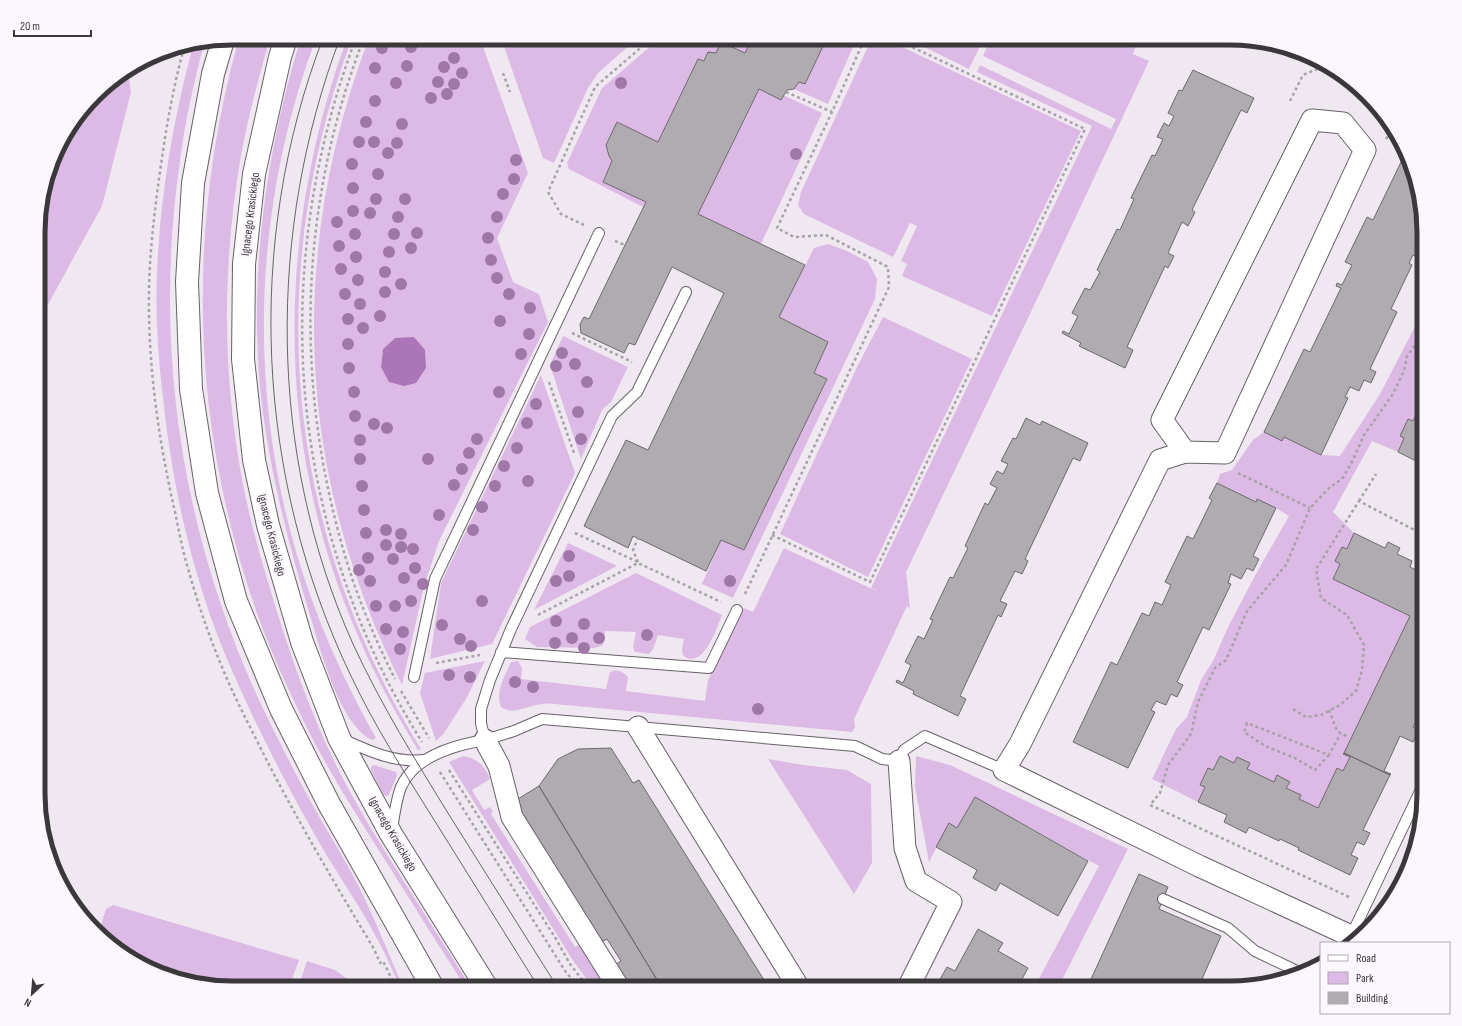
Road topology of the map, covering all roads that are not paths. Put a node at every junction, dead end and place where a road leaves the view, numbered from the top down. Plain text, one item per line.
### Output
1 (222, 45) edge
2 (284, 45) edge
3 (599, 233) dead end
4 (686, 292) dead end
5 (1185, 452) junction
6 (738, 610) road end
7 (502, 652) junction
8 (415, 672) road end
9 (638, 727) junction
10 (339, 738) junction
11 (484, 740) junction
12 (424, 760) junction
13 (899, 761) junction
14 (1004, 770) junction
15 (1417, 797) edge
16 (391, 834) junction
17 (1163, 899) dead end
18 (1353, 935) edge
19 (1351, 937) edge
20 (1294, 970) edge
21 (429, 981) edge
22 (484, 981) edge
23 (615, 981) edge
24 (795, 981) edge
25 (912, 981) edge

1 - 21 main road
2 - 10 main road, Ignacego Krasickiego
3 - 8 lane
4 - 7 lane
5 - 5 street
5 - 14 street
6 - 7 lane
7 - 11 lane
9 - 11 lane
9 - 13 lane
9 - 24 street
10 - 12 lane
10 - 16 main road, Ignacego Krasickiego
11 - 12 lane
11 - 23 street
12 - 16 lane
13 - 14 lane
13 - 25 street
14 - 19 street
15 - 18 lane
16 - 22 main road, Ignacego Krasickiego
17 - 20 lane

